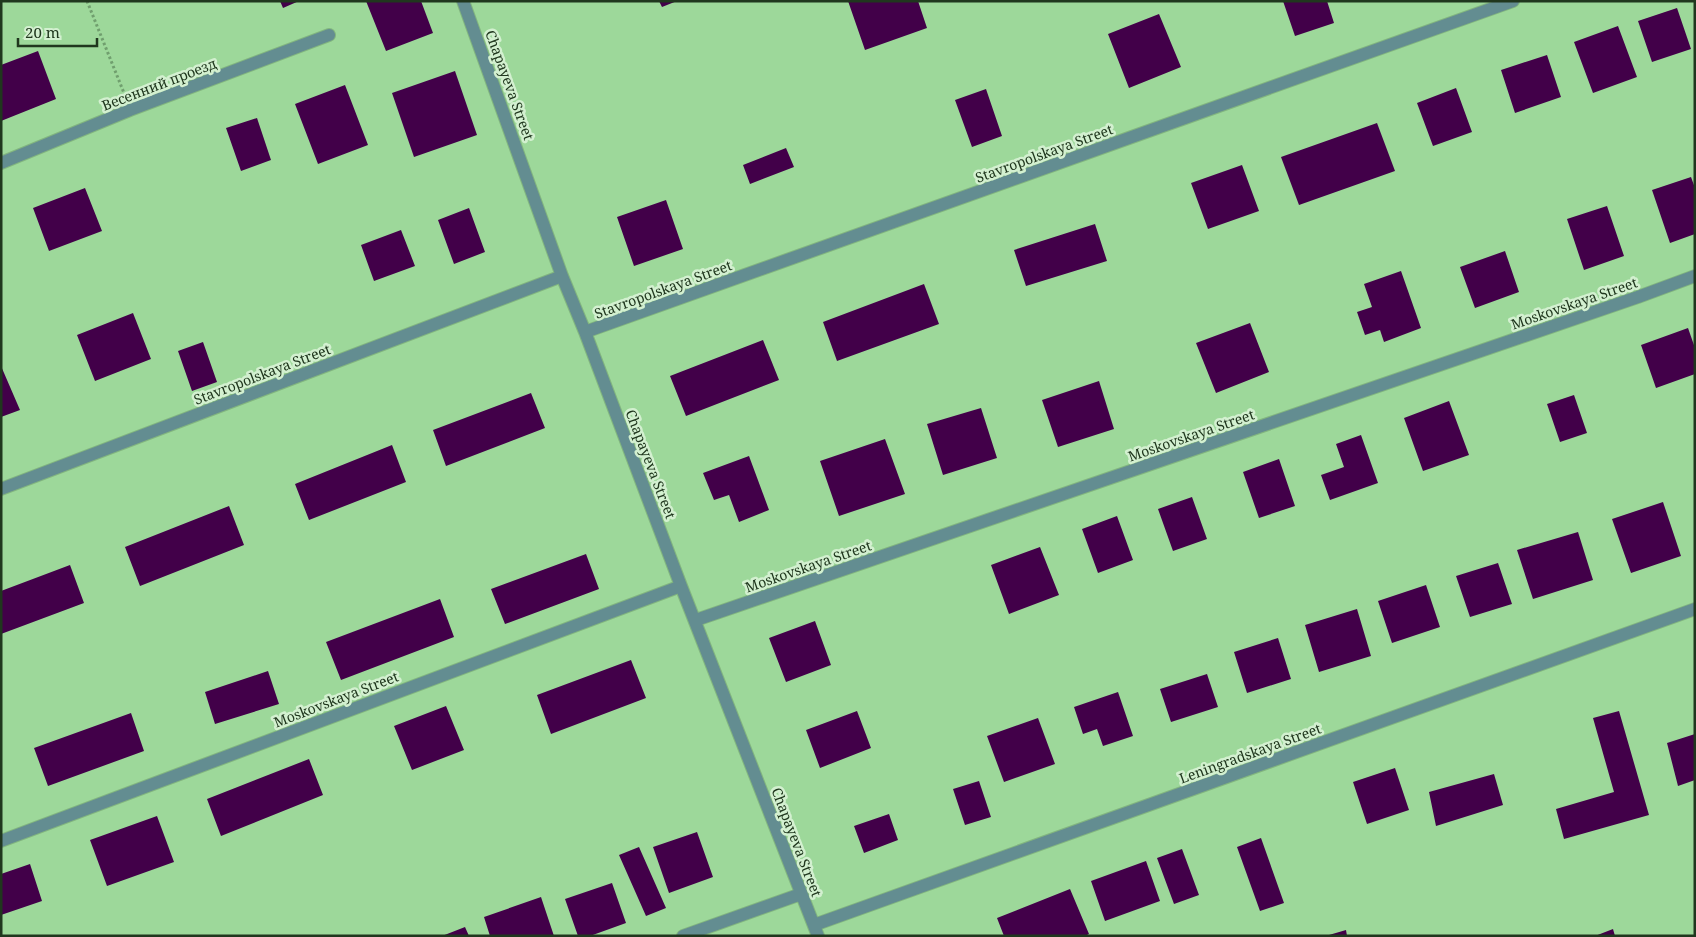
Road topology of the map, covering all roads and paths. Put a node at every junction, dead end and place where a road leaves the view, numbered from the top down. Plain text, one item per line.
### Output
1 (87, 1) edge
2 (463, 1) edge
3 (1514, 1) edge
4 (328, 35) dead end
5 (130, 110) junction
6 (1, 163) edge
7 (562, 276) junction
8 (1695, 276) edge
9 (586, 332) junction
10 (1, 489) edge
11 (681, 586) junction
12 (1695, 609) edge
13 (696, 620) junction
14 (1, 841) edge
15 (801, 894) junction
16 (816, 930) edge
17 (683, 936) edge

1 - 5 path
2 - 7 street, Chapayeva Street
3 - 9 street, Stavropolskaya Street
4 - 5 street, Весенний проезд
5 - 6 street, Весенний проезд
7 - 9 street, Chapayeva Street
7 - 10 street, Stavropolskaya Street
8 - 13 street, Moskovskaya Street
9 - 11 street, Chapayeva Street
11 - 13 street, Chapayeva Street
11 - 14 street, Moskovskaya Street
12 - 16 street, Leningradskaya Street
13 - 15 street, Chapayeva Street
15 - 16 street, Chapayeva Street
15 - 17 street

